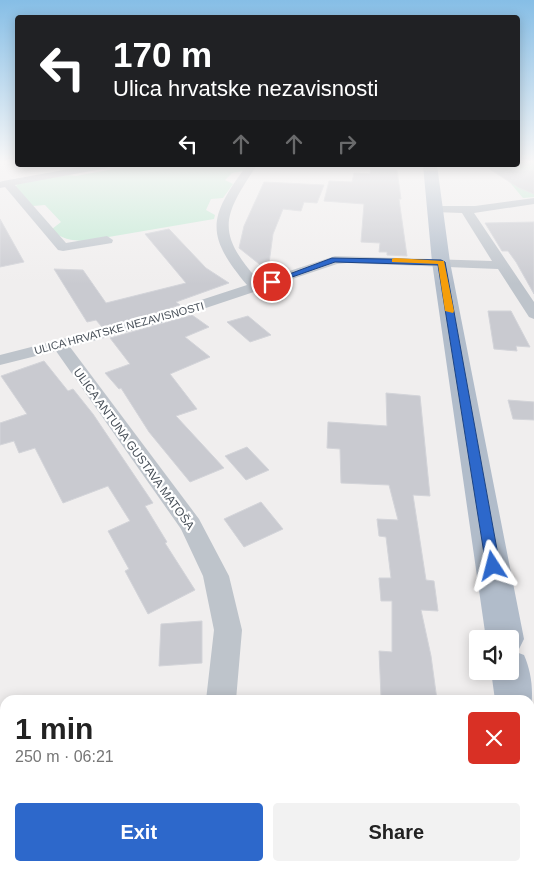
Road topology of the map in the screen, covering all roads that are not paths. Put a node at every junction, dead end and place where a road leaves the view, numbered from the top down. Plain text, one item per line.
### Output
1 (21, 203) edge
2 (228, 203) edge
3 (433, 203) edge
4 (522, 203) edge
5 (434, 209) junction
6 (466, 210) junction
7 (107, 240) dead end
8 (441, 262) junction
9 (501, 265) junction
10 (257, 287) junction
11 (534, 314) edge
12 (60, 345) junction
13 (0, 360) edge
14 (503, 630) edge
15 (512, 680) edge
16 (221, 695) edge
17 (515, 695) edge

1 - 7 street
2 - 10 street
3 - 5 main road
4 - 6 street
5 - 6 street
5 - 8 main road
6 - 9 street
8 - 9 street, ULICA HRVATSKE NEZAVISNOSTI
8 - 10 street, ULICA HRVATSKE NEZAVISNOSTI
8 - 14 main road
9 - 11 street
10 - 12 street, ULICA HRVATSKE NEZAVISNOSTI
12 - 13 street, ULICA HRVATSKE NEZAVISNOSTI
12 - 16 street, ULICA ANTUNA GUSTAVA MATOŠA
15 - 17 main road

